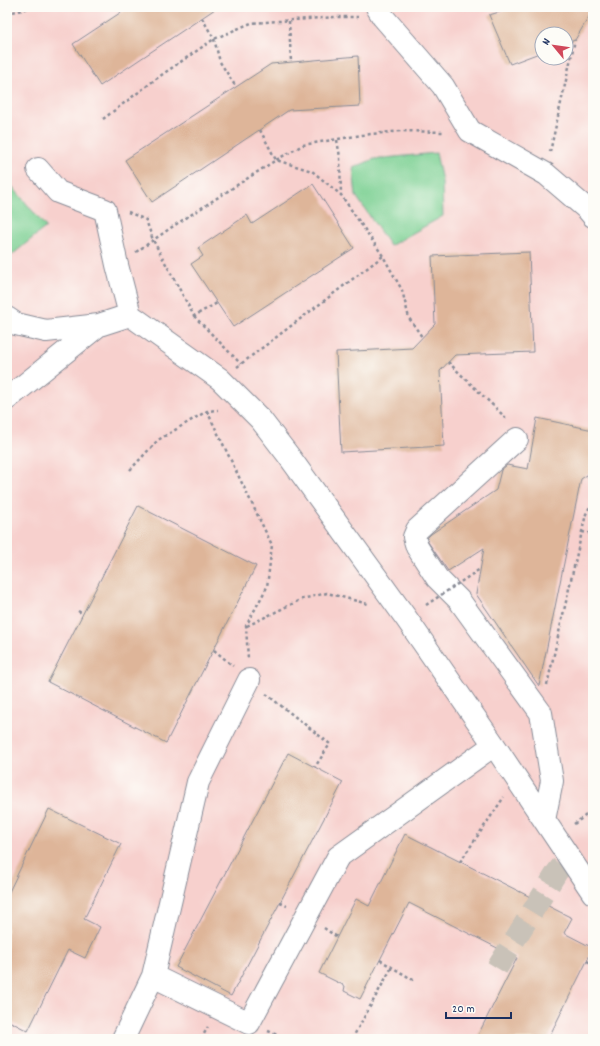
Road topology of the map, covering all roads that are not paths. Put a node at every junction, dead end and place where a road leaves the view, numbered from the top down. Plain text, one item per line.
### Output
1 (377, 7) edge
2 (38, 169) dead end
3 (593, 216) edge
4 (130, 315) junction
5 (7, 318) edge
6 (99, 325) junction
7 (7, 399) edge
8 (517, 439) dead end
9 (249, 680) road end
10 (494, 745) junction
11 (544, 820) junction
12 (593, 893) edge
13 (153, 976) junction
14 (122, 1039) edge

1 - 3 lane
2 - 4 lane
4 - 6 lane
4 - 10 lane
5 - 6 lane
6 - 7 lane
8 - 11 lane
9 - 13 lane
10 - 11 lane
10 - 13 lane
11 - 12 lane
13 - 14 lane

